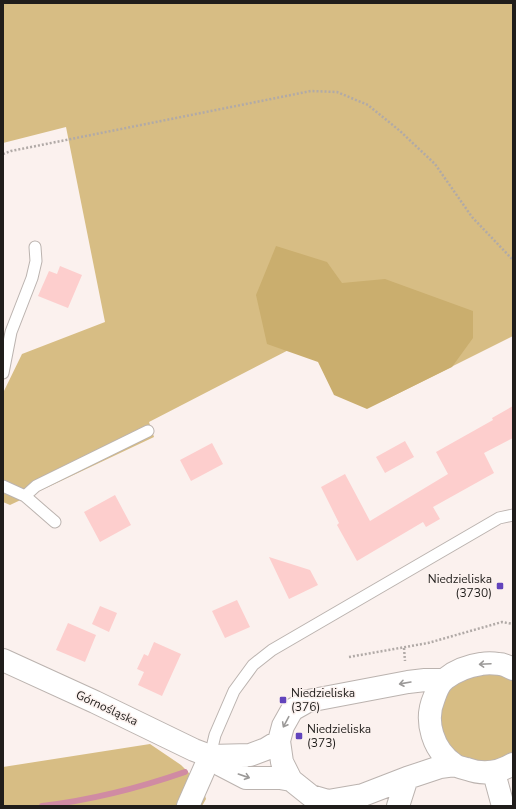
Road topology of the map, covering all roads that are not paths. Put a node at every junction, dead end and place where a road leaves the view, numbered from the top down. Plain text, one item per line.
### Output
1 (35, 247) dead end
2 (3, 373) edge
3 (148, 431) dead end
4 (3, 486) edge
5 (25, 496) junction
6 (513, 515) edge
7 (55, 522) dead end
8 (3, 660) edge
9 (513, 669) edge
10 (444, 680) junction
11 (279, 742) junction
12 (210, 756) junction
13 (455, 765) junction
14 (504, 768) edge
15 (408, 778) junction
16 (291, 780) junction
17 (369, 801) edge
18 (188, 806) edge
19 (398, 806) edge
20 (503, 806) edge

1 - 2 lane
3 - 5 lane
4 - 5 lane
5 - 7 lane
6 - 12 lane
8 - 12 street, Górnośląska
9 -> 10 street
10 -> 11 street
10 - 13 street
11 - 12 street, Górnośląska
11 - 16 street
12 -> 16 street, Górnośląska
12 - 18 street
13 - 14 street
13 - 15 street
14 - 20 street
15 - 17 street
15 - 19 street
16 - 17 street

